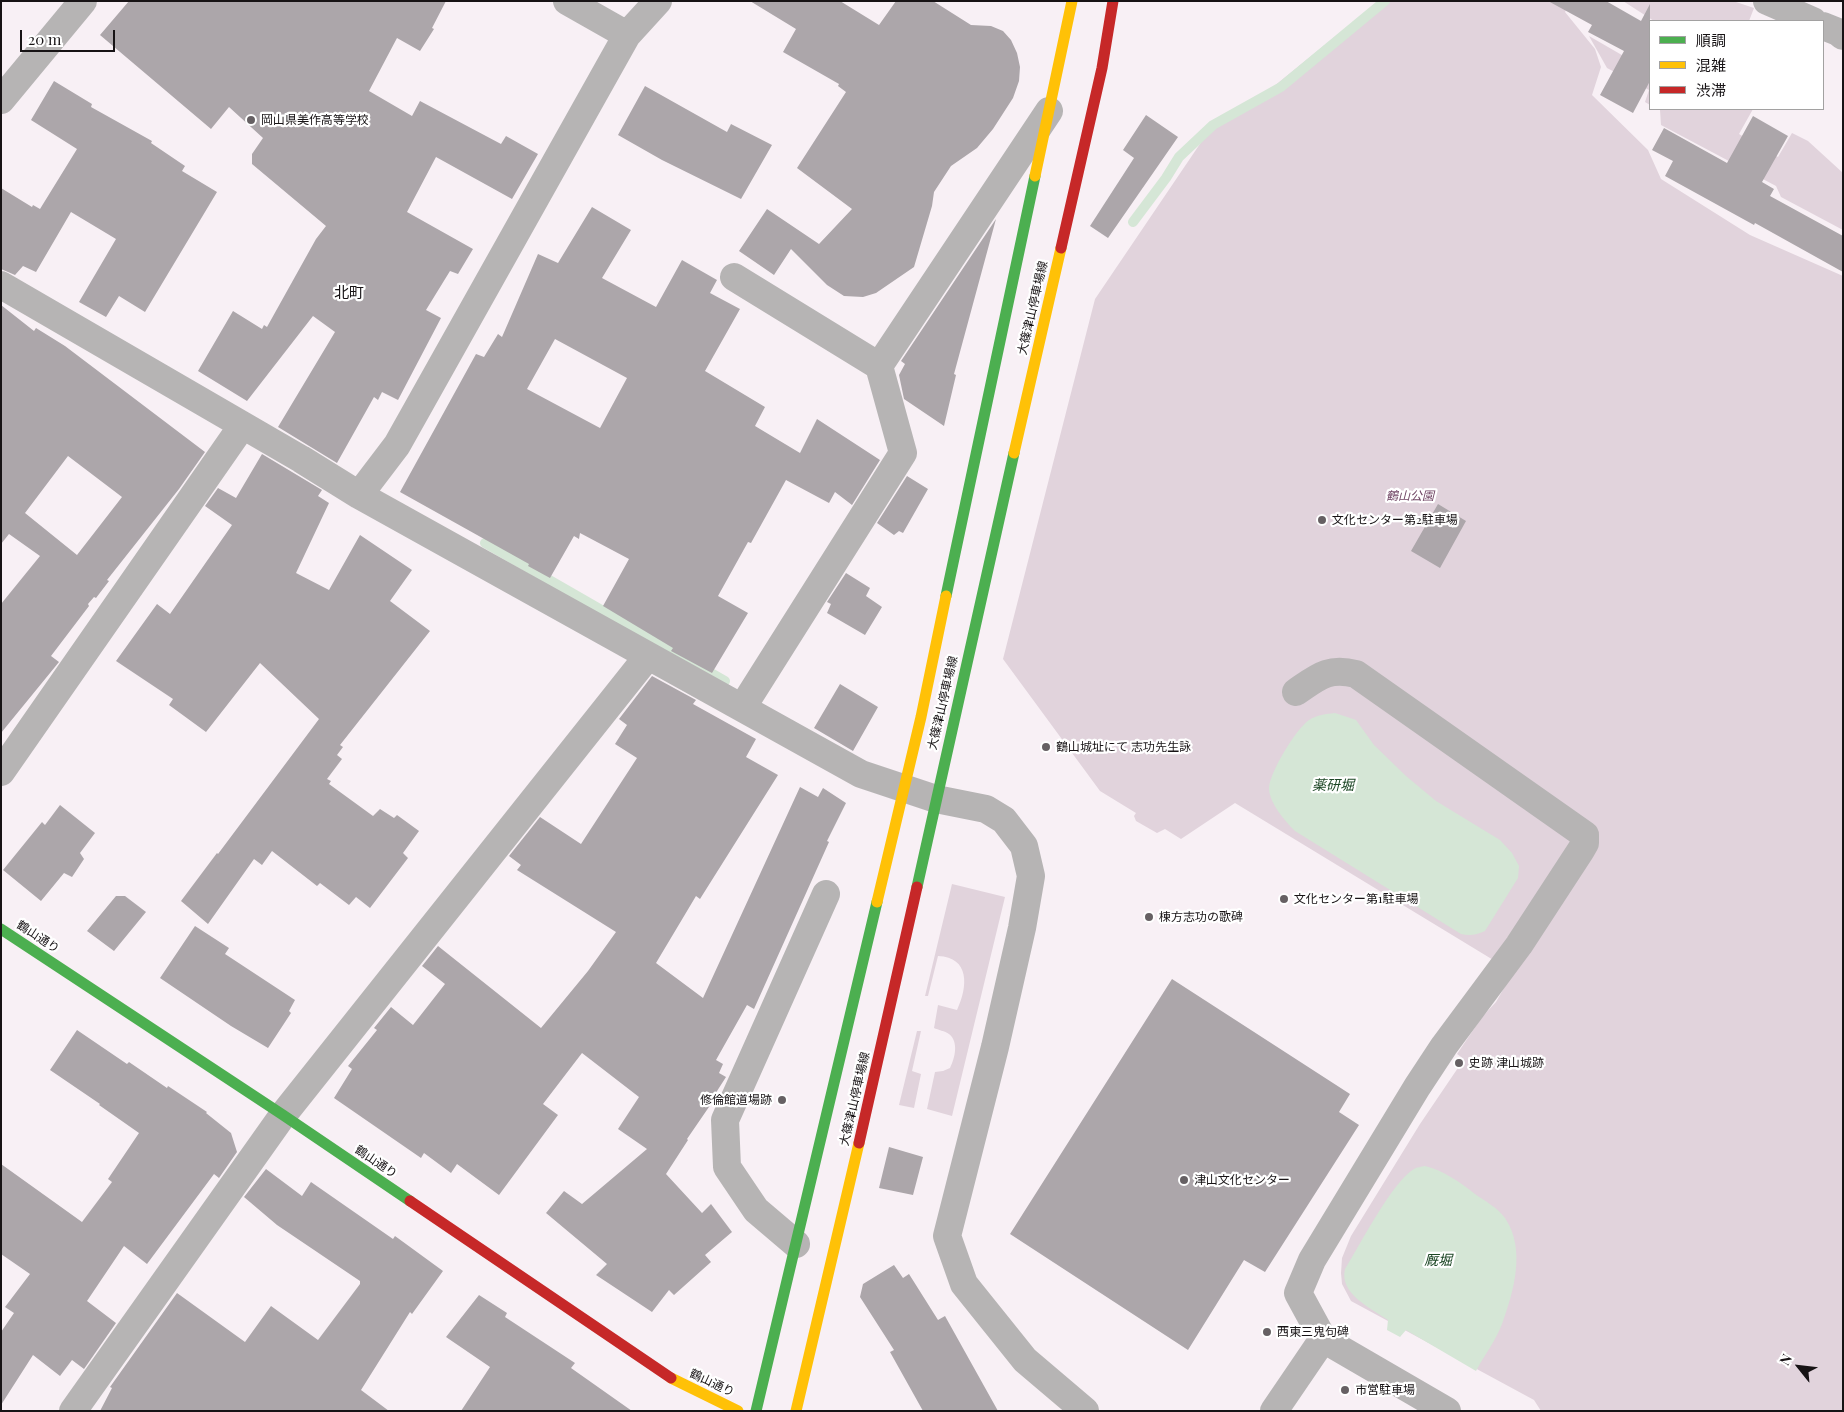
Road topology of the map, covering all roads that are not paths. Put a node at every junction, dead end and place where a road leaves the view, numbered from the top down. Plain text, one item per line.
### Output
1 (83, 1) edge
2 (567, 1) edge
3 (658, 1) edge
4 (1072, 1) edge
5 (1113, 1) edge
6 (1767, 1) edge
7 (1811, 20) edge
8 (1824, 26) edge
9 (627, 35) junction
10 (1843, 36) edge
11 (1, 100) edge
12 (1049, 111) junction
13 (734, 277) dead end
14 (1, 285) edge
15 (879, 366) junction
16 (242, 426) junction
17 (359, 495) junction
18 (648, 656) junction
19 (1296, 692) dead end
20 (742, 708) junction
21 (1, 772) edge
22 (904, 788) junction
23 (936, 799) junction
24 (826, 894) dead end
25 (1, 929) edge
26 (282, 1115) junction
27 (796, 1244) junction
28 (1323, 1339) junction
29 (73, 1411) edge
30 (738, 1411) edge
31 (756, 1411) edge
32 (796, 1411) edge
33 (1085, 1411) edge
34 (1274, 1411) edge
35 (1447, 1411) edge

1 - 11 street
2 - 9 street
3 - 9 street
4 - 12 main road, 大篠津山停車場線
5 - 23 main road, 大篠津山停車場線
6 - 7 street
8 - 10 street
9 - 17 street
12 - 15 street
12 - 22 main road, 大篠津山停車場線
13 - 15 street
14 - 16 street
15 - 20 street
16 - 17 street
16 - 21 street
17 - 18 street
18 - 20 street
18 - 26 street
19 - 28 street
20 - 22 street
22 - 23 street
22 - 27 main road, 大篠津山停車場線
23 - 32 main road, 大篠津山停車場線
23 - 33 street
24 - 27 street
25 - 26 main road, 鶴山通り
26 - 29 street
26 - 30 main road, 鶴山通り
27 - 31 main road, 大篠津山停車場線
28 - 34 street
28 - 35 street

